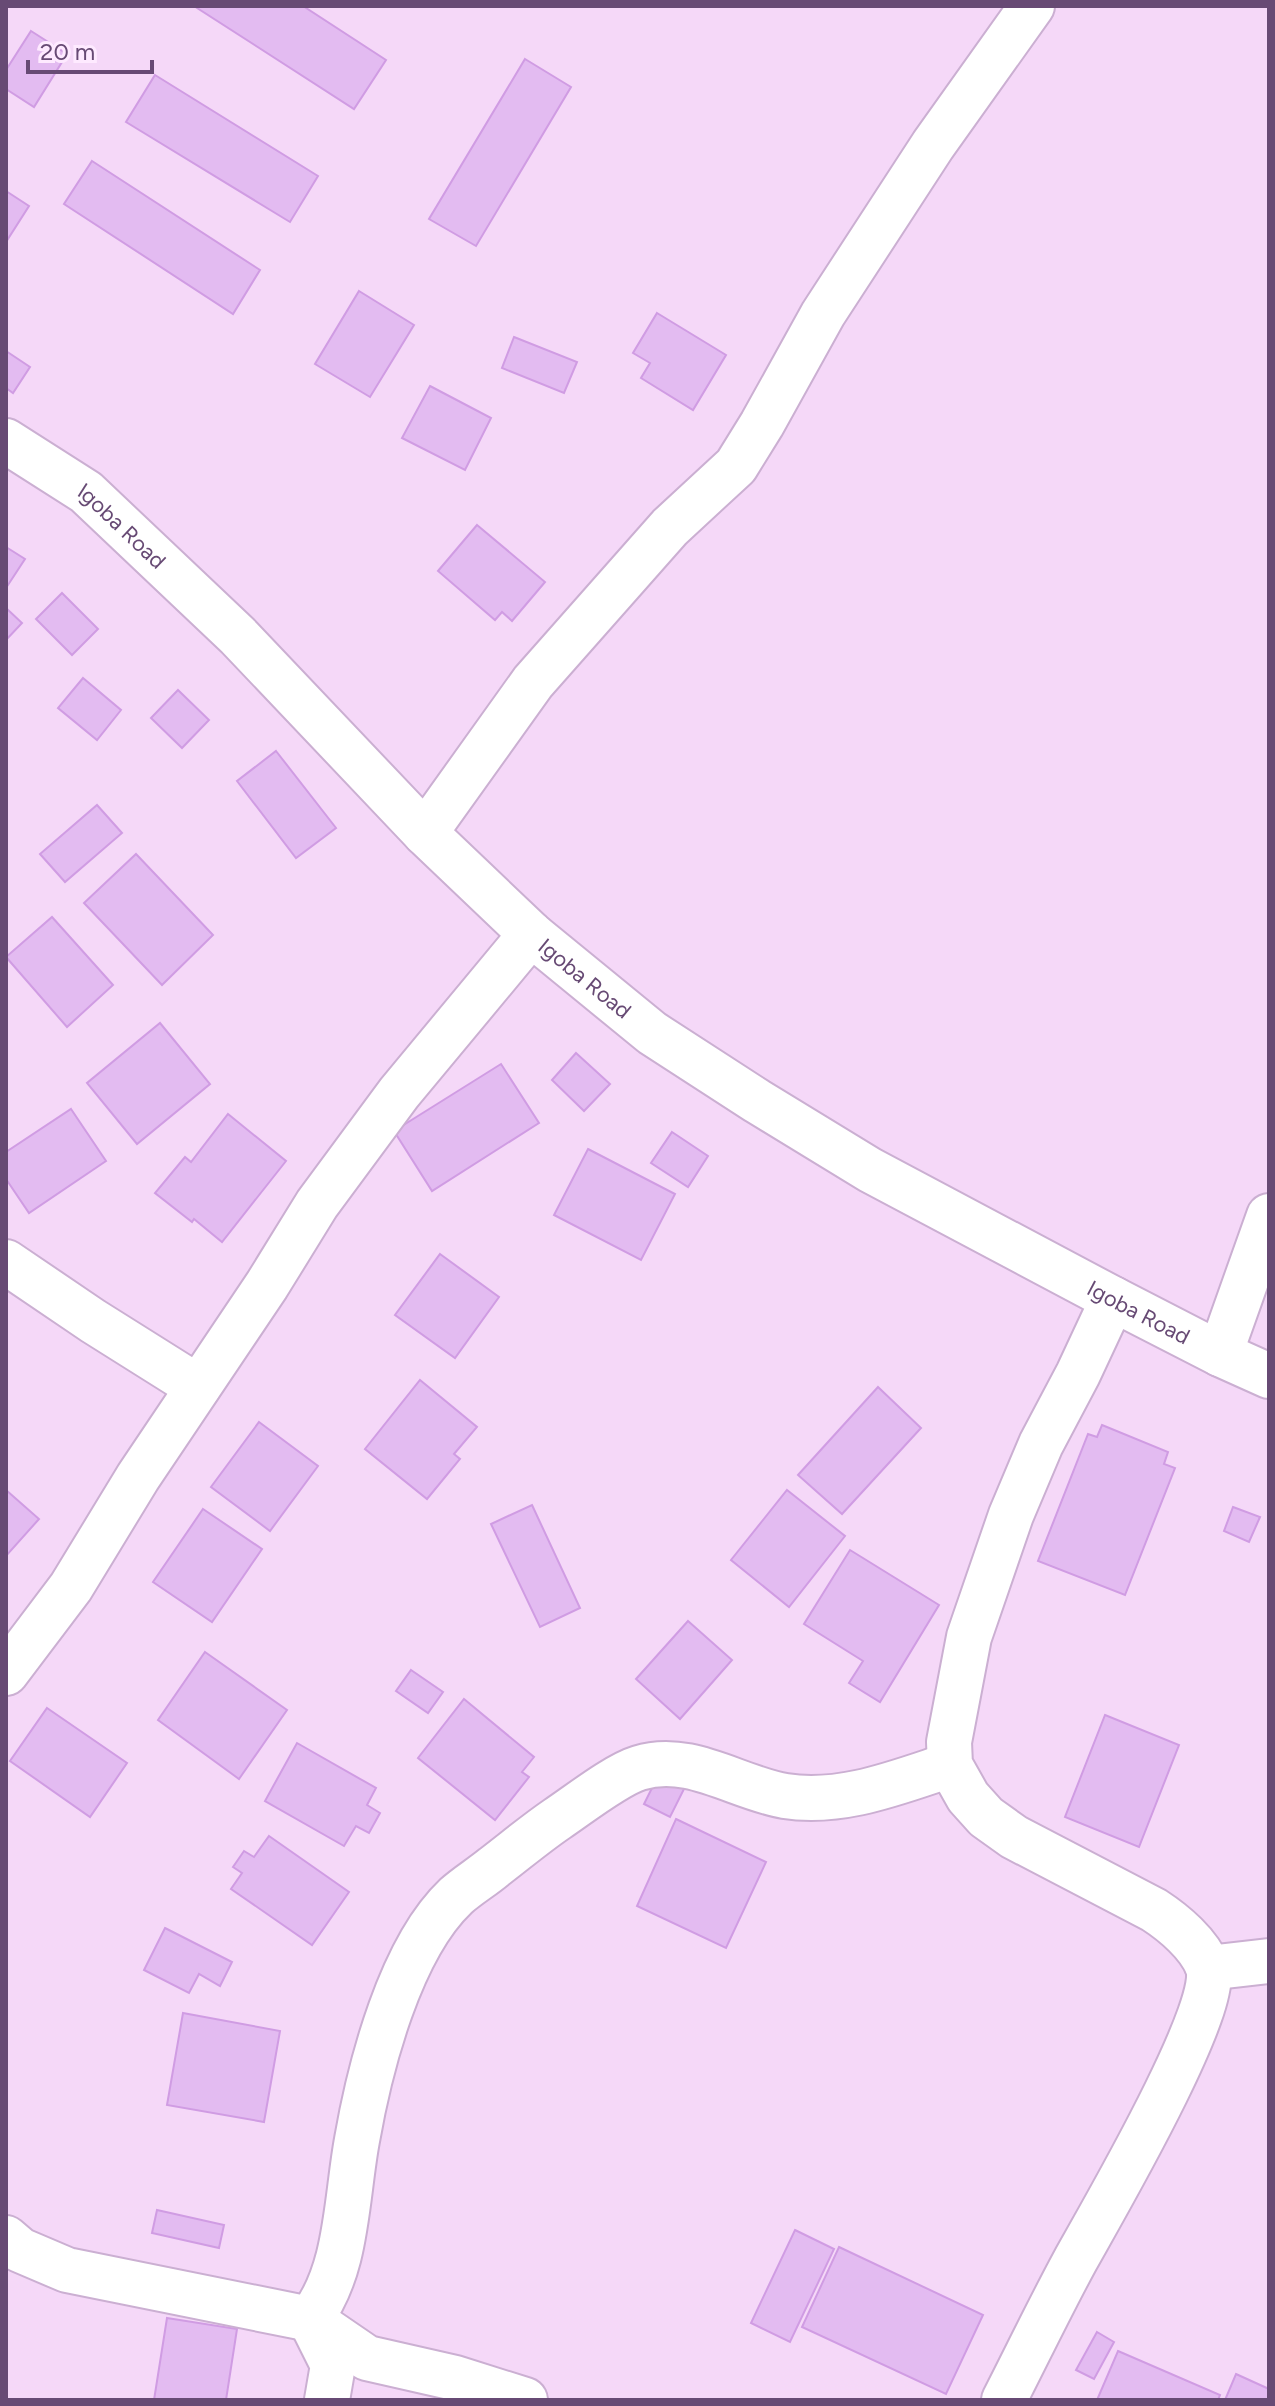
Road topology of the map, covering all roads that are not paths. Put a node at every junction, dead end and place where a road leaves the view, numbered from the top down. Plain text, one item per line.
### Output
1 (1032, 6) edge
2 (6, 441) edge
3 (425, 833) junction
4 (531, 934) junction
5 (1269, 1216) edge
6 (6, 1262) edge
7 (1113, 1299) junction
8 (1220, 1354) junction
9 (1269, 1376) edge
10 (198, 1387) junction
11 (6, 1673) edge
12 (950, 1765) junction
13 (1269, 1961) edge
14 (1208, 1968) junction
15 (6, 2238) edge
16 (310, 2319) junction
17 (327, 2400) edge
18 (525, 2400) edge
19 (1004, 2400) edge

1 - 3 street
2 - 3 street, Igoba Road
3 - 4 street, Igoba Road
4 - 7 street, Igoba Road
4 - 10 street
5 - 8 street
6 - 10 street
7 - 8 street, Igoba Road
7 - 12 street
8 - 9 street, Igoba Road
10 - 11 street
12 - 14 street
12 - 16 street
13 - 14 street
14 - 19 street
15 - 16 street
16 - 17 street
16 - 18 street

